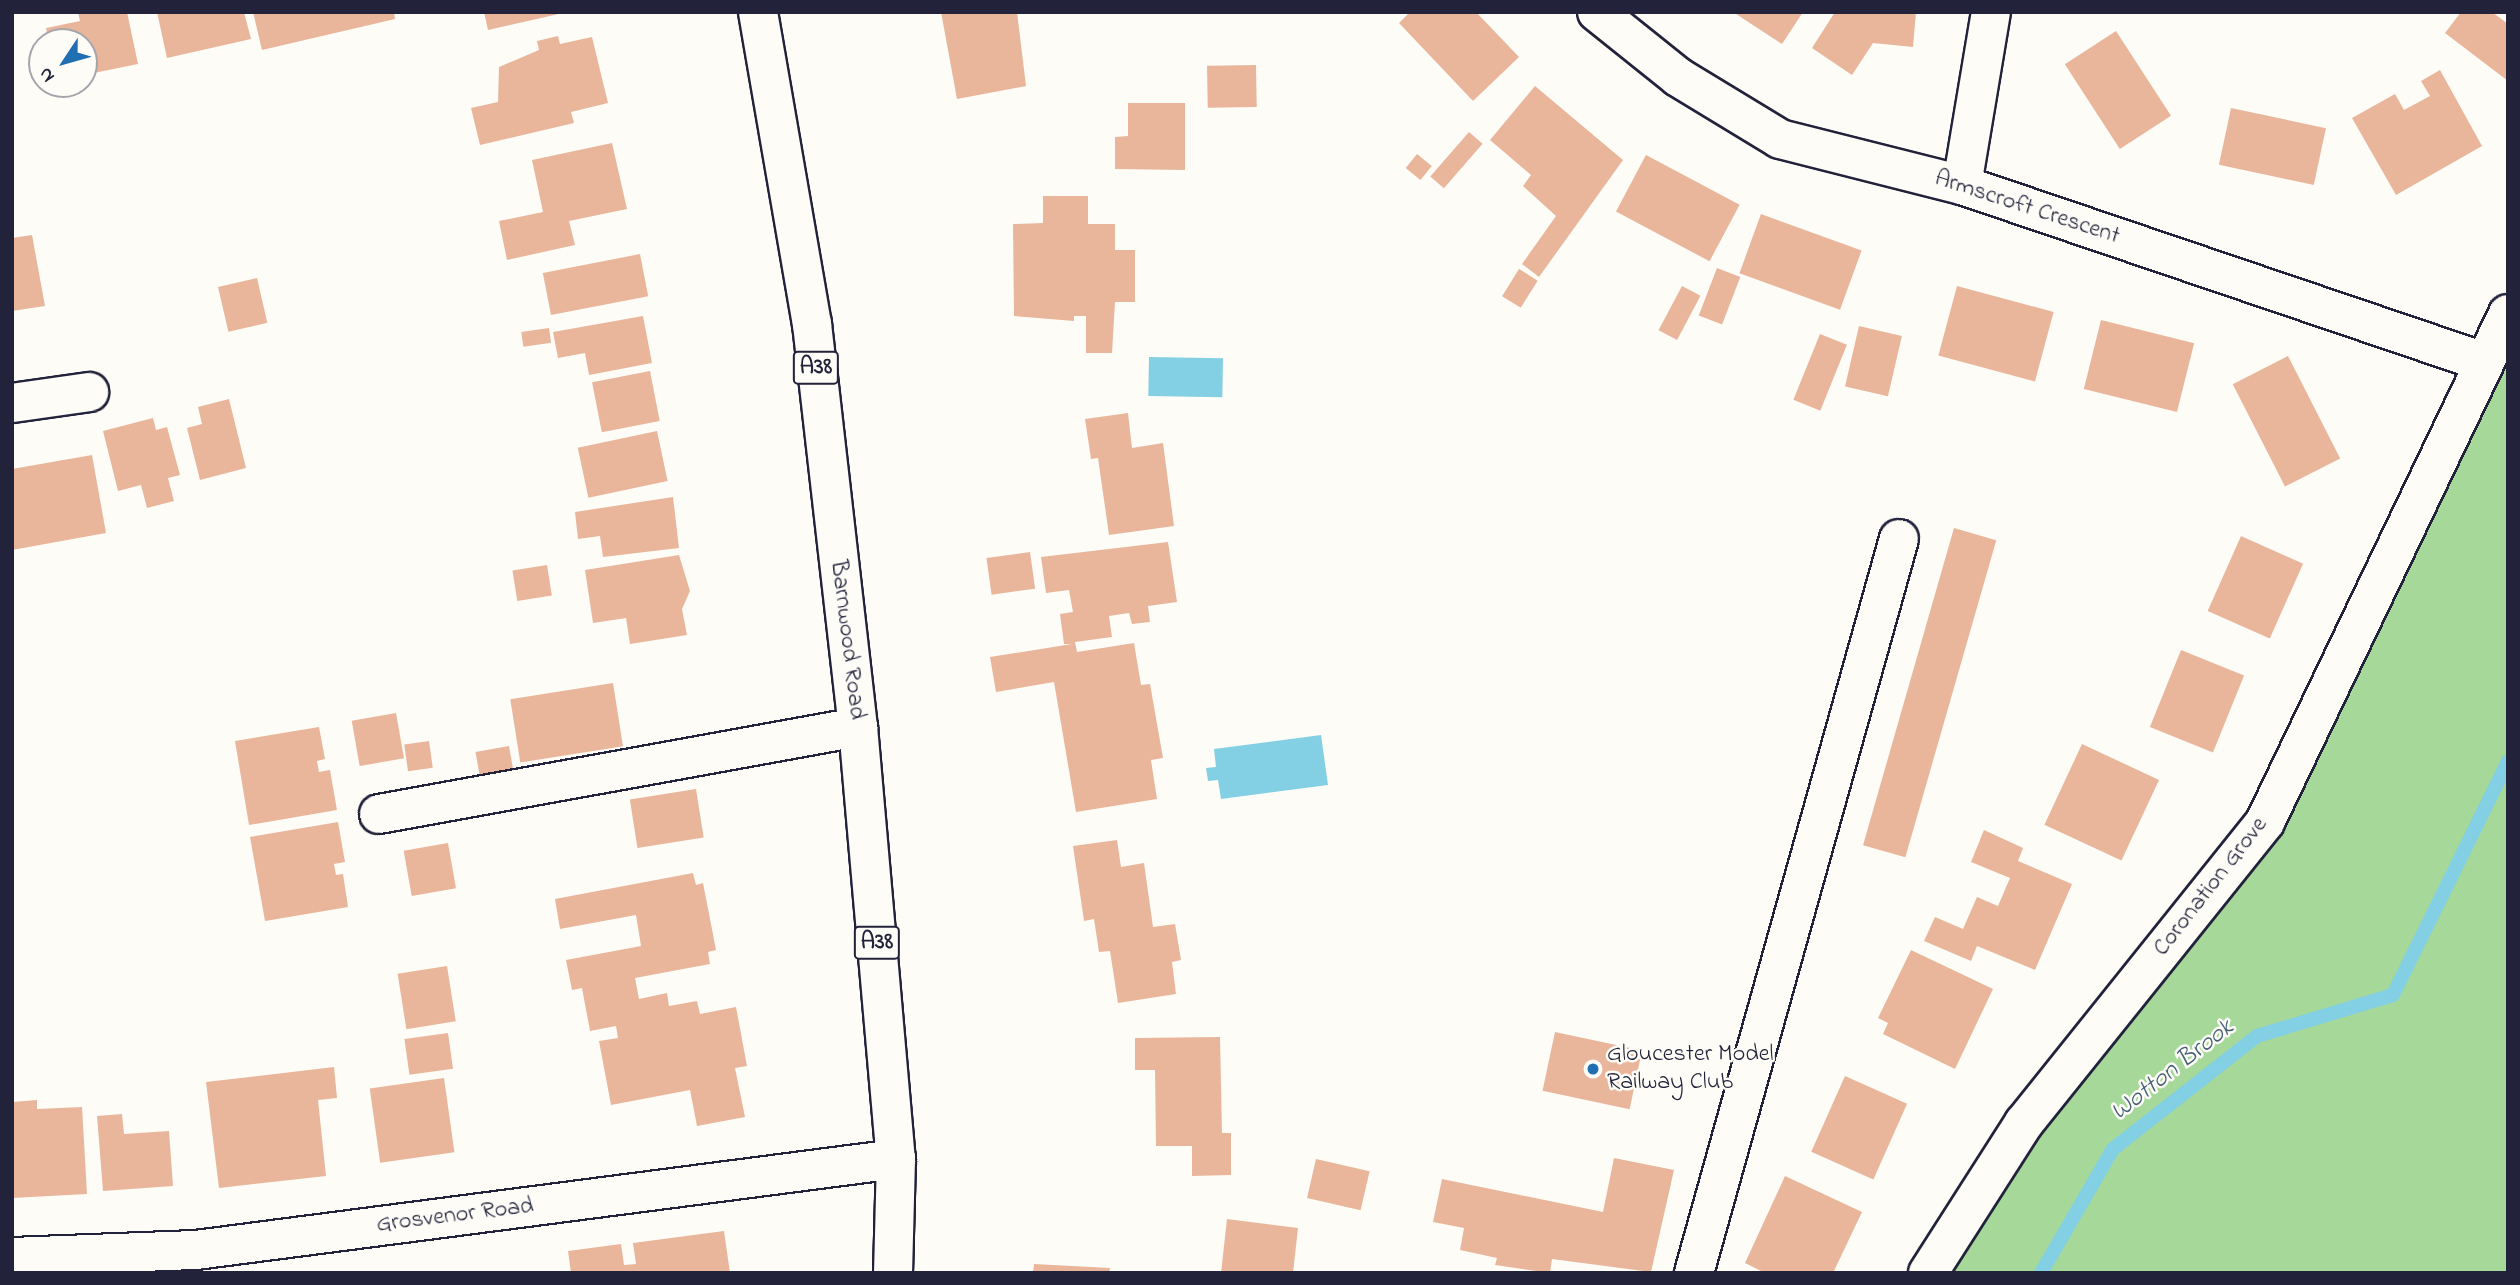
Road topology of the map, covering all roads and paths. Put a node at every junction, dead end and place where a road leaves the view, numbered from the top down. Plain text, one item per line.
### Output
1 (758, 12) edge
2 (1597, 12) edge
3 (1991, 12) edge
4 (1962, 185) junction
5 (2508, 314) edge
6 (2481, 360) junction
7 (89, 392) dead end
8 (12, 403) edge
9 (1899, 539) dead end
10 (858, 727) junction
11 (379, 814) dead end
12 (896, 1159) junction
13 (12, 1257) edge
14 (893, 1273) edge
15 (1693, 1273) edge
16 (1927, 1273) edge

1 - 10 street, Barnwood Road / A38
2 - 4 street, Armscroft Crescent
3 - 4 street
4 - 6 street, Armscroft Crescent
5 - 6 street, Coronation Grove
6 - 16 street, Coronation Grove
7 - 8 street
9 - 15 street
10 - 11 street
10 - 12 street, Barnwood Road / A38
12 - 13 street, Grosvenor Road
12 - 14 street, Barnwood Road / A38

